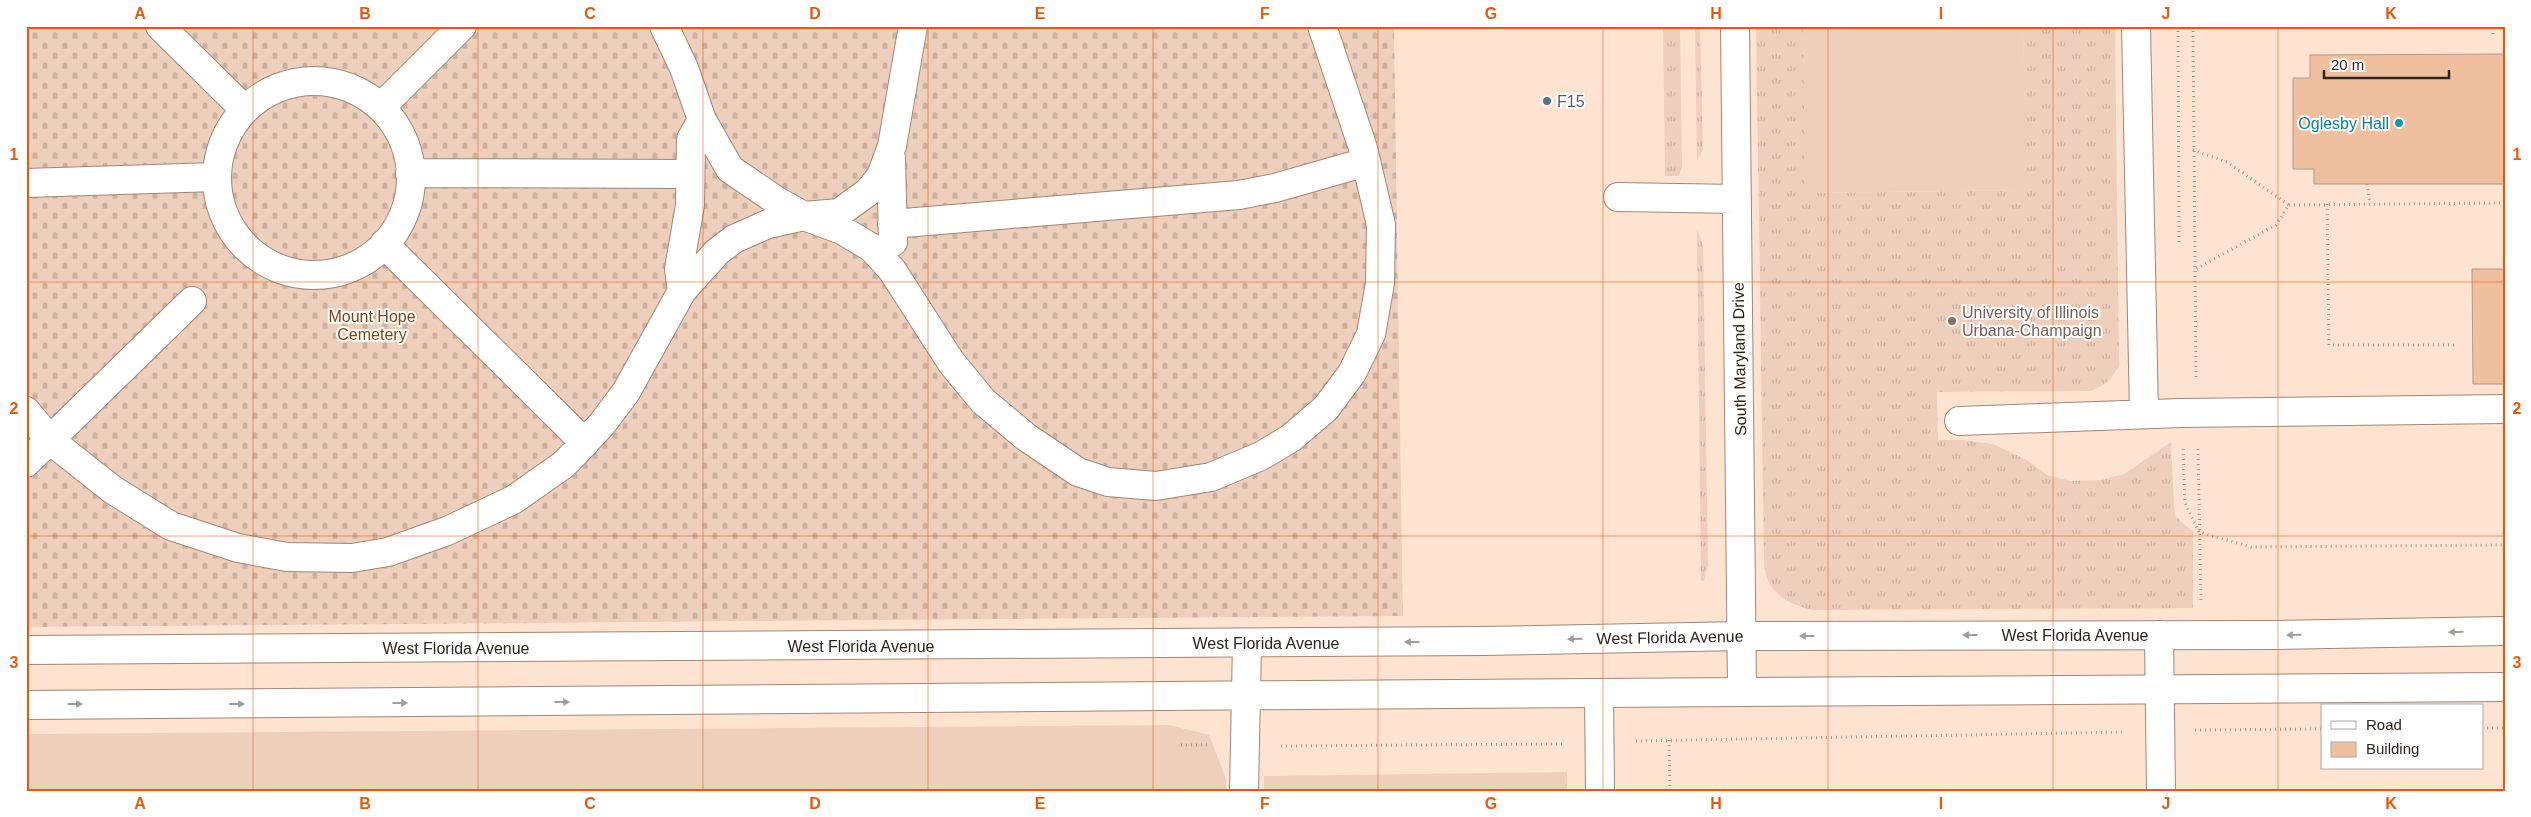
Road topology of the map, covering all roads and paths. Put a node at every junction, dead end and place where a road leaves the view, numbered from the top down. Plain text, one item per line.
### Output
1 (160, 26) edge
2 (462, 26) edge
3 (664, 26) edge
4 (912, 26) edge
5 (1322, 26) edge
6 (1735, 26) edge
7 (2136, 26) edge
8 (2192, 26) edge
9 (2493, 26) edge
10 (2493, 34) dead end
11 (380, 107) junction
12 (245, 110) junction
13 (702, 120) junction
14 (892, 146) junction
15 (2193, 150) junction
16 (1366, 162) junction
17 (410, 173) junction
18 (690, 174) junction
19 (216, 177) junction
20 (26, 183) edge
21 (2367, 184) dead end
22 (1618, 197) dead end
23 (1737, 199) junction
24 (2505, 203) edge
25 (2327, 204) junction
26 (2370, 204) junction
27 (2289, 205) junction
28 (804, 216) junction
29 (892, 224) junction
30 (384, 244) junction
31 (2194, 270) junction
32 (904, 289) junction
33 (682, 291) junction
34 (192, 301) dead end
35 (2454, 345) dead end
36 (2505, 409) edge
37 (26, 411) edge
38 (2144, 414) junction
39 (2197, 414) junction
40 (1959, 421) dead end
41 (51, 441) junction
42 (585, 443) junction
43 (26, 463) edge
44 (2201, 607) dead end
45 (2505, 631) edge
46 (2159, 635) junction
47 (1742, 636) junction
48 (1247, 643) junction
49 (26, 650) edge
50 (2505, 687) edge
51 (2159, 688) junction
52 (1742, 691) junction
53 (1599, 693) junction
54 (1248, 696) junction
55 (26, 705) edge
56 (2484, 728) edge
57 (2505, 728) edge
58 (2321, 729) edge
59 (2192, 730) dead end
60 (2120, 733) dead end
61 (1553, 744) dead end
62 (1292, 746) dead end
63 (1244, 791) edge
64 (1600, 791) edge
65 (1670, 791) edge
66 (2161, 791) edge

1 - 12 main road
2 - 11 main road
3 - 13 main road
4 - 14 main road
5 - 16 main road
6 - 23 main road, South Maryland Drive
7 - 38 main road
8 - 15 path
9 - 10 path
11 - 12 main road
11 - 17 main road
12 - 19 main road
13 - 18 main road
13 - 28 main road
14 - 28 main road
14 - 29 main road
15 - 27 path
15 - 31 path
16 - 29 main road
16 - 32 main road
17 - 18 main road
17 - 30 main road
18 - 33 main road
19 - 20 main road
19 - 30 main road
21 - 26 path
22 - 23 main road
23 - 47 main road, South Maryland Drive
24 - 26 path
25 - 26 path
25 - 27 path
25 - 35 path
27 - 31 path
28 - 32 main road
28 - 33 main road
29 - 32 main road
30 - 42 main road
31 - 39 path
33 - 42 main road
34 - 41 main road
36 - 39 main road
37 - 41 main road
38 - 39 main road
38 - 40 main road
39 - 44 path
41 - 42 main road
41 - 43 main road
45 -> 46 main road, West Florida Avenue
46 -> 47 main road, West Florida Avenue
46 - 51 main road
47 -> 48 main road, West Florida Avenue
47 - 52 main road, South Maryland Drive
48 - 49 main road, West Florida Avenue
48 - 54 main road
50 - 51 main road
51 - 52 main road
51 - 66 main road
52 - 53 main road
53 - 54 main road
53 - 64 main road
55 -> 54 main road
54 - 63 main road
56 - 57 path
58 - 59 path
60 - 65 path
61 - 62 path

